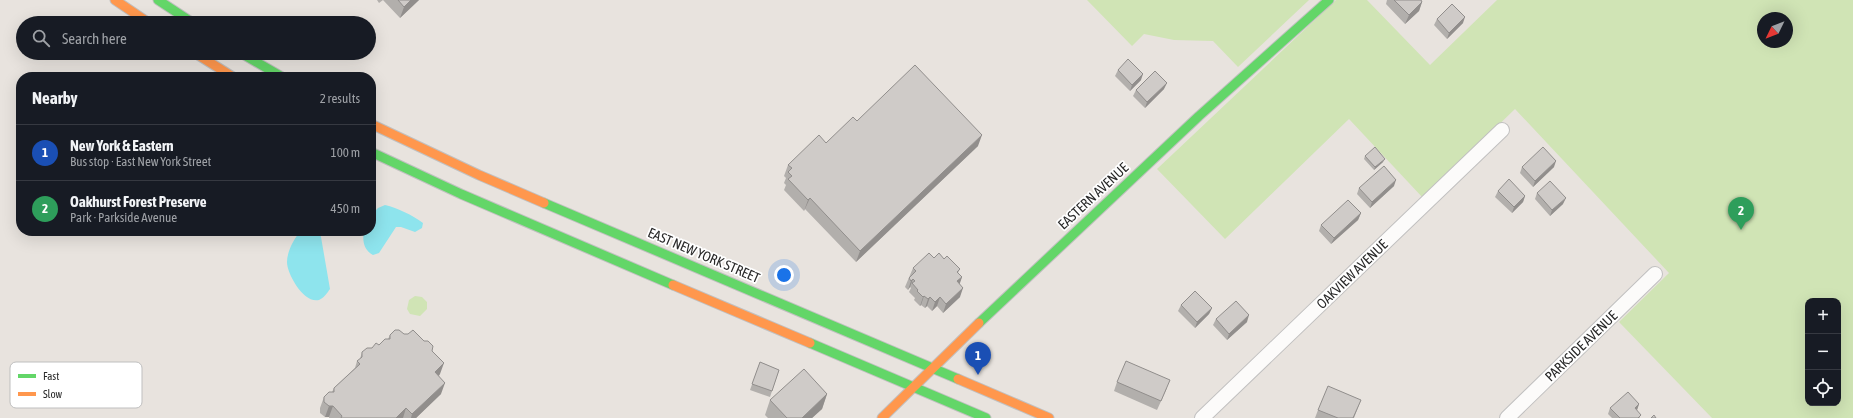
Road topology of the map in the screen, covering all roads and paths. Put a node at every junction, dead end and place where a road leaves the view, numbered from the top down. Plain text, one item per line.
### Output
1 (115, 0) edge
2 (158, 0) edge
3 (1329, 0) edge
4 (139, 16) edge
5 (182, 16) edge
6 (206, 60) edge
7 (253, 60) edge
8 (225, 72) edge
9 (273, 72) edge
10 (376, 126) edge
11 (1502, 130) dead end
12 (376, 154) edge
13 (1655, 274) dead end
14 (933, 368) junction
15 (914, 387) junction
16 (882, 418) edge
17 (986, 418) edge
18 (1049, 418) edge
19 (1202, 418) edge
20 (1507, 418) edge

1 - 4 main road
2 - 5 main road
3 - 14 main road, EASTERN AVENUE
6 - 8 main road
7 - 9 main road
10 - 14 main road, EAST NEW YORK STREET
11 - 19 street, OAKVIEW AVENUE
12 - 15 main road
13 - 20 street, PARKSIDE AVENUE
14 - 15 main road, EASTERN AVENUE
14 - 18 main road, EAST NEW YORK STREET
15 - 16 main road, EASTERN AVENUE
15 - 17 main road

